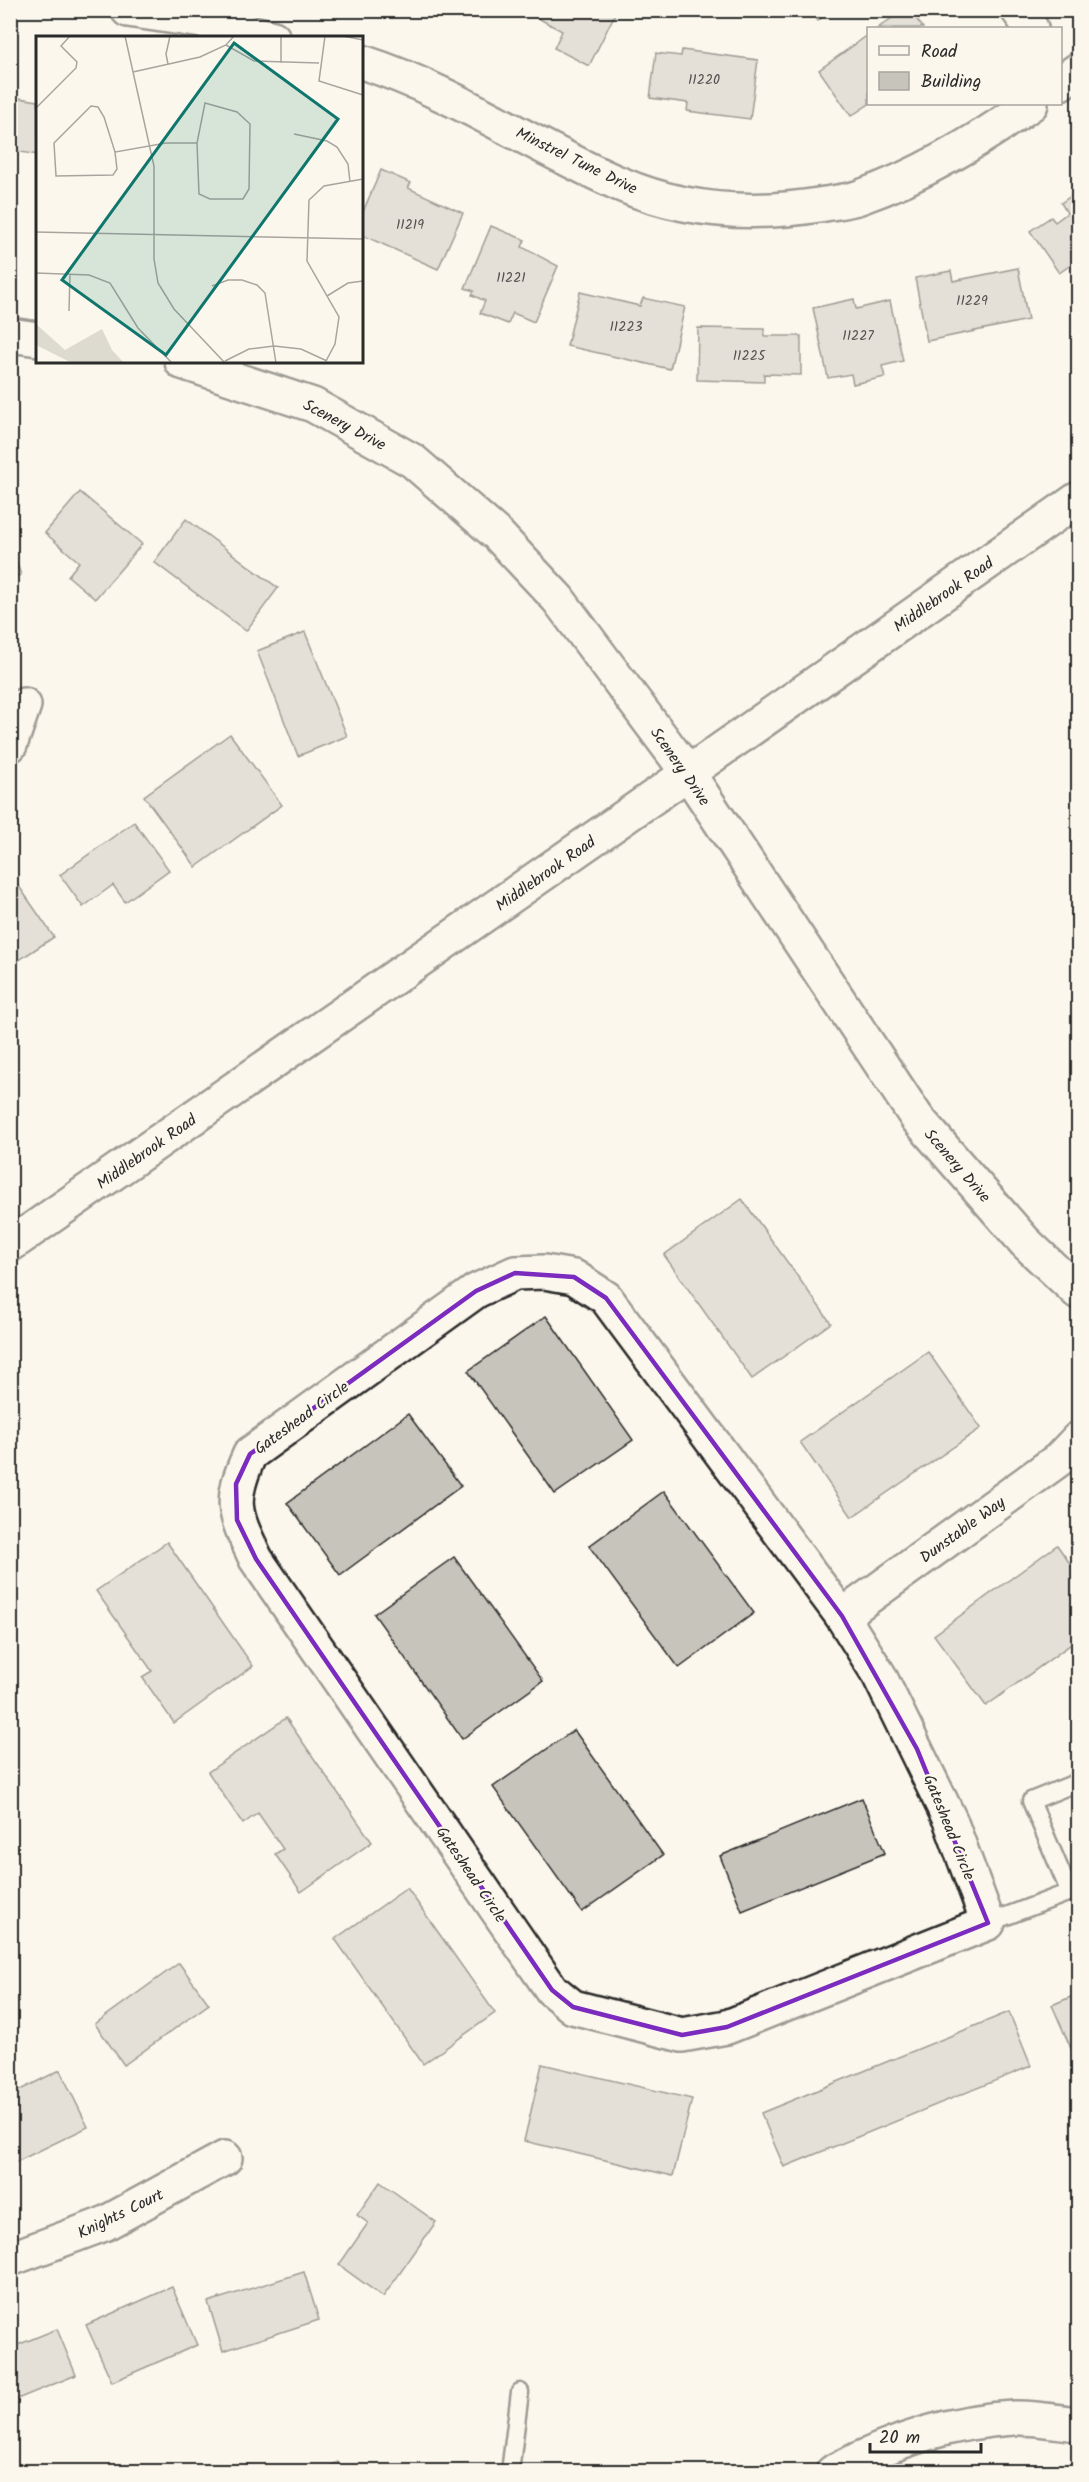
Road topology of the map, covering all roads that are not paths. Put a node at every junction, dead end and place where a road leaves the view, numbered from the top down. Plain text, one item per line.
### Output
1 (128, 10) edge
2 (1018, 10) edge
3 (1029, 27) edge
4 (265, 36) edge
5 (363, 62) edge
6 (1030, 105) edge
7 (10, 335) edge
8 (36, 339) edge
9 (185, 363) edge
10 (1078, 499) edge
11 (24, 705) dead end
12 (10, 745) edge
13 (688, 773) junction
14 (10, 1245) edge
15 (1078, 1292) edge
16 (1078, 1439) edge
17 (842, 1616) junction
18 (1078, 1782) edge
19 (1074, 1891) edge
20 (988, 1923) junction
21 (225, 2158) dead end
22 (10, 2259) edge
23 (520, 2392) dead end
24 (1078, 2424) edge
25 (510, 2472) edge
26 (833, 2472) edge

1 - 4 street
2 - 3 street
5 - 6 street, Minstrel Tune Drive
7 - 8 street
9 - 13 street, Scenery Drive
10 - 13 street, Middlebrook Road
11 - 12 street
13 - 14 street, Middlebrook Road
13 - 15 street, Scenery Drive
16 - 17 street, Dunstable Way
17 - 20 street, Gateshead Circle
17 - 20 street, Gateshead Circle
18 - 19 lane
19 - 20 lane
21 - 22 street, Knights Court
23 - 25 lane
24 - 26 street

